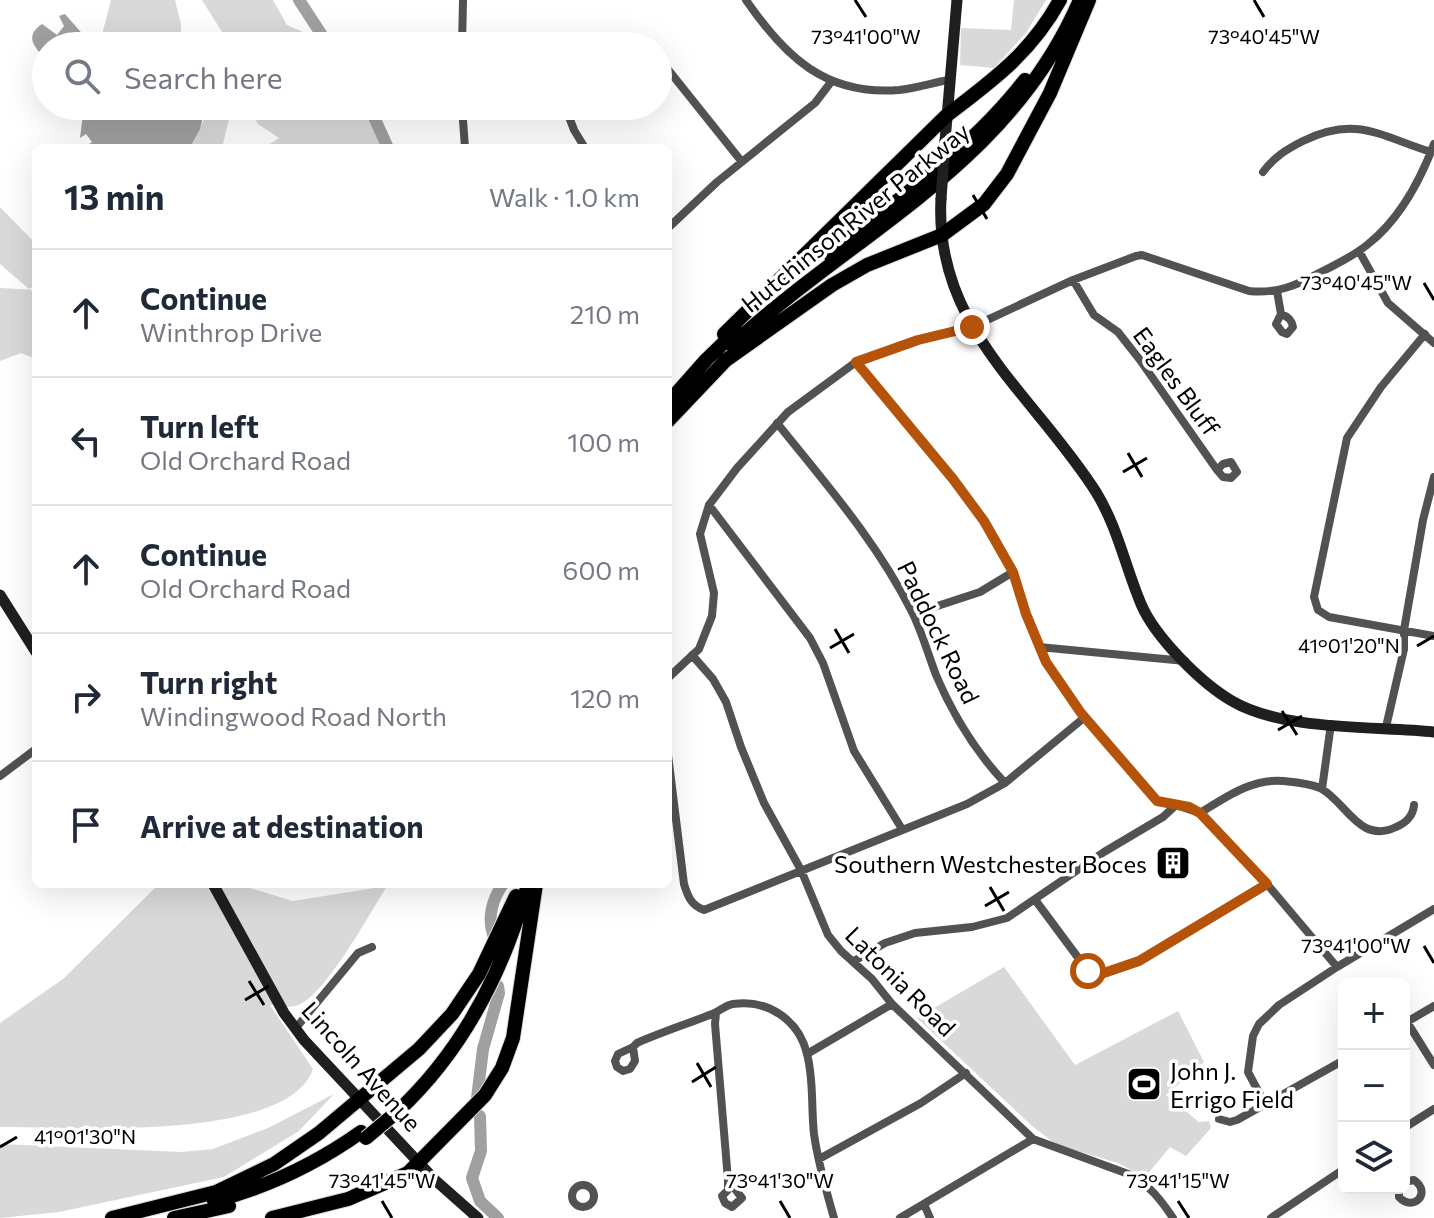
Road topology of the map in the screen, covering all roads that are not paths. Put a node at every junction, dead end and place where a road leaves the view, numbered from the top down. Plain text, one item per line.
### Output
1 (463, 0) edge
2 (746, 0) edge
3 (957, 0) edge
4 (1060, 0) edge
5 (1071, 0) edge
6 (1080, 0) edge
7 (1089, 0) edge
8 (462, 32) edge
9 (672, 74) edge
10 (948, 80) junction
11 (831, 82) junction
12 (946, 116) junction
13 (463, 120) edge
14 (570, 120) edge
15 (465, 144) edge
16 (583, 144) edge
17 (1432, 148) edge
18 (742, 162) junction
19 (1263, 172) dead end
20 (672, 224) edge
21 (942, 235) junction
22 (1359, 251) junction
23 (1073, 280) junction
24 (1277, 291) junction
25 (1281, 314) dead end
26 (972, 327) junction
27 (1425, 334) junction
28 (1434, 343) edge
29 (856, 362) junction
30 (672, 398) edge
31 (672, 398) edge
32 (672, 414) edge
33 (672, 415) edge
34 (777, 423) junction
35 (1217, 470) dead end
36 (1434, 477) edge
37 (709, 505) junction
38 (1013, 572) junction
39 (2, 603) edge
40 (913, 614) junction
41 (1404, 630) junction
42 (1434, 636) edge
43 (32, 646) edge
44 (1039, 647) junction
45 (692, 655) junction
46 (1186, 661) junction
47 (672, 674) edge
48 (1085, 717) junction
49 (1331, 724) junction
50 (1386, 727) junction
51 (1434, 732) edge
52 (32, 752) edge
53 (0, 776) edge
54 (1005, 783) junction
55 (672, 787) edge
56 (1322, 789) junction
57 (1176, 805) junction
58 (1414, 805) dead end
59 (1200, 813) junction
60 (902, 829) junction
61 (801, 870) junction
62 (1267, 884) junction
63 (215, 888) edge
64 (527, 888) edge
65 (535, 888) edge
66 (517, 890) edge
67 (1036, 901) junction
68 (1434, 909) edge
69 (372, 947) dead end
70 (854, 961) junction
71 (1337, 967) junction
72 (892, 1004) junction
73 (1434, 1006) edge
74 (716, 1013) junction
75 (1410, 1021) edge
76 (295, 1029) junction
77 (1410, 1029) edge
78 (633, 1047) dead end
79 (807, 1054) junction
80 (1338, 1063) edge
81 (1434, 1065) edge
82 (966, 1073) junction
83 (358, 1098) junction
84 (1265, 1104) junction
85 (395, 1108) junction
86 (1434, 1109) edge
87 (1219, 1119) dead end
88 (1410, 1124) edge
89 (363, 1135) junction
90 (1033, 1139) junction
91 (819, 1159) junction
92 (420, 1163) junction
93 (1338, 1173) edge
94 (728, 1180) dead end
95 (1410, 1181) edge
96 (1399, 1194) edge
97 (924, 1204) junction
98 (579, 1208) dead end
99 (1278, 1216) edge
100 (112, 1218) edge
101 (123, 1218) edge
102 (174, 1218) edge
103 (272, 1218) edge
104 (478, 1218) edge
105 (577, 1218) edge
106 (834, 1218) edge
107 (900, 1218) edge
108 (930, 1218) edge
109 (1173, 1218) edge

1 - 8 street
2 - 11 street
3 - 10 street
4 - 12 highway
5 - 31 highway, Hutchinson River Parkway
6 - 32 highway, Hutchinson River Parkway
7 - 21 highway
9 - 18 street
10 - 11 street
10 - 12 street
11 - 18 street
12 - 21 street, bridge
12 - 30 highway
13 - 15 street
14 - 16 street
17 - 19 street
17 - 22 street
18 - 20 street
21 - 26 street
21 - 33 highway
22 - 24 street
22 - 27 street
23 - 24 street
23 - 26 street
23 - 35 street, Eagles Bluff
24 - 25 street
26 - 29 street
26 - 46 street
27 - 28 street
27 - 41 street
29 - 34 street
29 - 38 street
34 - 37 street
34 - 40 street, Paddock Road
36 - 41 street
37 - 45 street
37 - 60 street
38 - 40 street
38 - 44 street
39 - 43 street
40 - 54 street, Paddock Road
41 - 42 street
41 - 50 street
44 - 46 street
44 - 48 street
45 - 47 street
45 - 61 street, Latonia Road
46 - 49 street
48 - 54 street
48 - 57 street
49 - 50 street
49 - 56 street
50 - 51 street
52 - 53 street
54 - 60 street
55 - 61 street
56 - 58 street
56 - 59 street
57 - 59 street
57 - 67 street
59 - 62 street
60 - 61 street
61 - 70 street, Latonia Road
62 - 67 street
62 - 71 street
63 - 76 street, Lincoln Avenue
64 - 85 highway
65 - 92 highway
66 - 83 highway
66 - 85 highway
67 - 70 street
68 - 71 street
69 - 76 street
70 - 72 street, Latonia Road
71 - 84 street
72 - 79 street
72 - 82 street, Latonia Road
73 - 75 street
74 - 78 street
74 - 79 street
74 - 94 street
76 - 83 street, Lincoln Avenue
77 - 81 street
79 - 91 street
80 - 84 street
82 - 90 street, Latonia Road
82 - 91 street
83 - 92 street, Lincoln Avenue
83 - 100 highway
84 - 87 street
85 - 89 highway, bridge
86 - 88 street
89 - 101 highway
89 - 102 highway
90 - 97 street
90 - 109 street
91 - 106 street
92 - 103 highway
92 - 104 street, Lincoln Avenue
93 - 99 street
95 - 96 street
97 - 107 street
97 - 108 street
98 - 105 street

